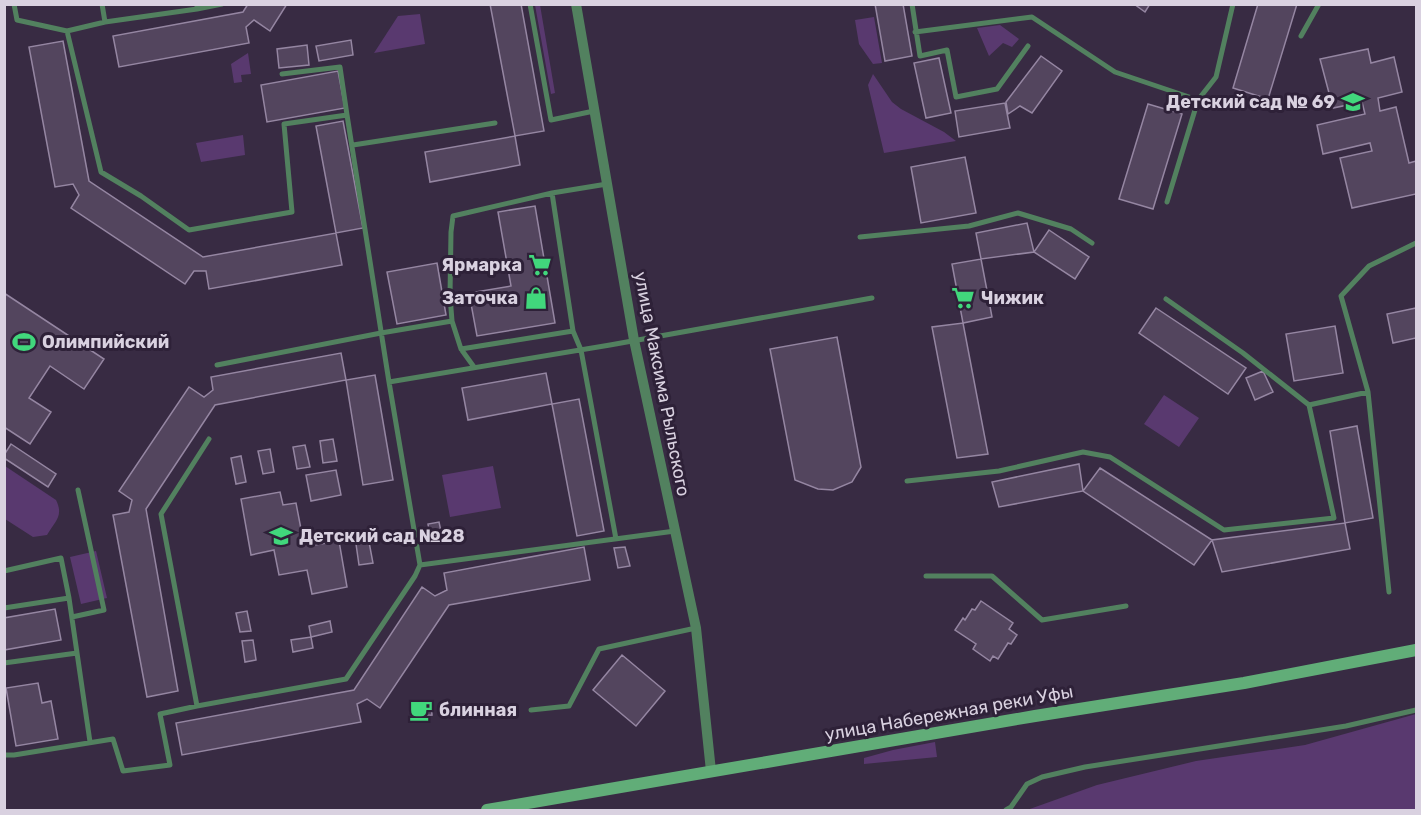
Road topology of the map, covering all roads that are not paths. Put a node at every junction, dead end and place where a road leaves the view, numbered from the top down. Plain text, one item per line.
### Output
1 (14, 4) edge
2 (102, 4) edge
3 (222, 4) edge
4 (530, 4) edge
5 (576, 4) edge
6 (912, 4) edge
7 (1233, 4) edge
8 (1319, 4) edge
9 (197, 7) edge
10 (105, 22) junction
11 (67, 31) junction
12 (915, 32) junction
13 (1301, 36) dead end
14 (1028, 46) dead end
15 (282, 74) dead end
16 (1198, 100) junction
17 (594, 111) junction
18 (347, 115) junction
19 (495, 123) dead end
20 (353, 145) junction
21 (607, 184) junction
22 (552, 193) junction
23 (1167, 202) dead end
24 (860, 237) dead end
25 (1092, 243) dead end
26 (1416, 243) edge
27 (872, 298) dead end
28 (1166, 299) dead end
29 (452, 321) junction
30 (573, 331) junction
31 (381, 333) junction
32 (634, 340) junction
33 (461, 349) junction
34 (581, 350) junction
35 (217, 365) dead end
36 (474, 367) junction
37 (389, 382) junction
38 (1368, 392) junction
39 (1310, 405) junction
40 (209, 439) dead end
41 (907, 481) dead end
42 (78, 490) dead end
43 (675, 531) junction
44 (616, 539) junction
45 (420, 565) junction
46 (4, 571) edge
47 (926, 576) dead end
48 (1389, 592) dead end
49 (69, 598) junction
50 (1125, 606) dead end
51 (4, 608) edge
52 (72, 617) junction
53 (696, 628) junction
54 (1416, 650) edge
55 (76, 653) junction
56 (4, 663) edge
57 (197, 706) junction
58 (531, 710) dead end
59 (1416, 710) edge
60 (90, 742) junction
61 (4, 755) edge
62 (711, 771) junction
63 (487, 810) edge
64 (1006, 810) edge

1 - 11 lane
2 - 10 lane
3 - 9 lane
4 - 17 lane
5 - 17 street, улица Максима Рыльского
6 - 12 lane
7 - 16 lane
8 - 13 lane
9 - 10 lane
10 - 11 lane
11 - 18 lane
12 - 14 lane
12 - 16 lane
15 - 18 lane
16 - 23 lane
17 - 21 street, улица Максима Рыльского
18 - 20 lane
19 - 20 lane
20 - 31 lane
21 - 22 lane
21 - 32 street, улица Максима Рыльского
22 - 29 lane
22 - 30 lane
24 - 25 lane
26 - 38 lane
27 - 32 lane
28 - 39 lane
29 - 31 lane
29 - 33 lane
30 - 33 lane
30 - 34 lane
31 - 35 lane
31 - 37 lane
32 - 34 lane
32 - 43 street, улица Максима Рыльского
33 - 36 lane
34 - 36 lane
34 - 44 lane
36 - 37 lane
37 - 45 lane
38 - 39 lane
38 - 48 lane
39 - 41 lane
40 - 57 lane
42 - 52 lane
43 - 44 lane
43 - 53 street, улица Максима Рыльского
44 - 45 lane
45 - 57 lane
46 - 49 lane
47 - 50 lane
49 - 51 lane
49 - 52 lane
52 - 55 lane
53 - 58 lane
53 - 62 street, улица Максима Рыльского
54 - 62 street, улица Набережная реки Уфы
55 - 56 lane
55 - 60 lane
57 - 60 lane
59 - 64 lane
60 - 61 lane
62 - 63 street, улица Набережная реки Уфы

